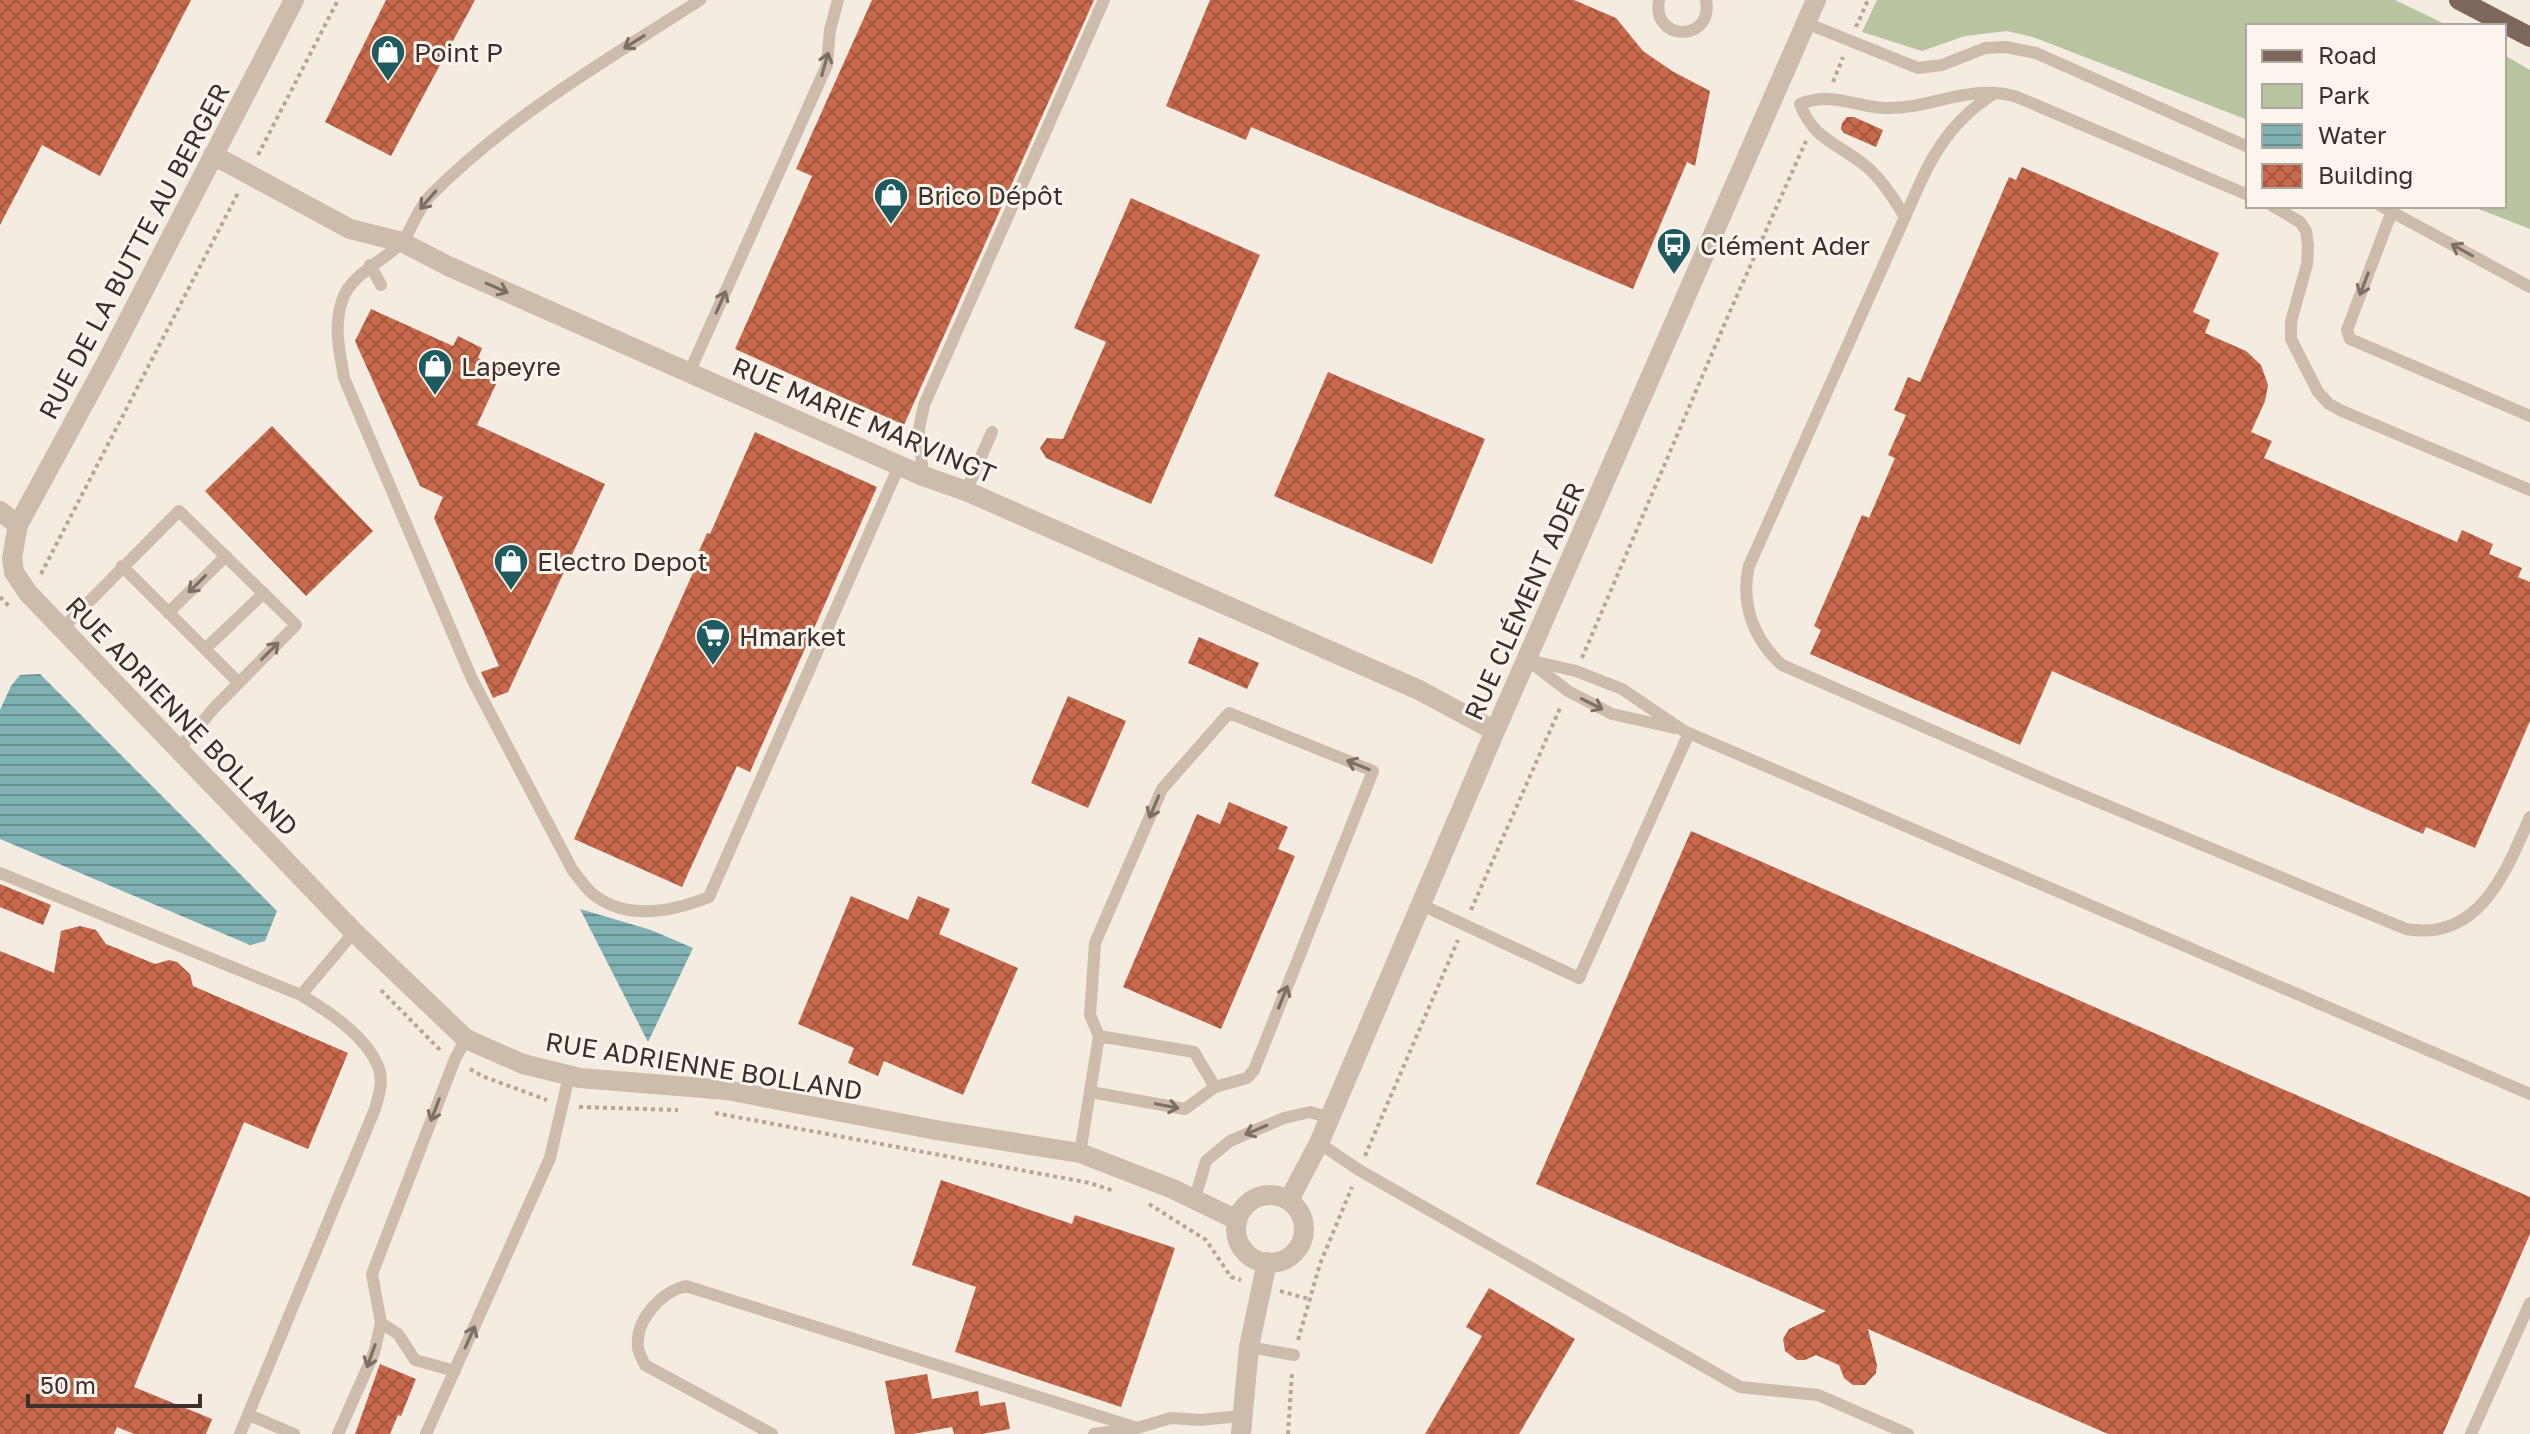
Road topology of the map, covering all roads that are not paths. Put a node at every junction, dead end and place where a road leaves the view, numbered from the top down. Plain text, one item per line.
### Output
1 (294, 0) edge
2 (700, 0) edge
3 (838, 0) edge
4 (1104, 0) edge
5 (1659, 0) edge
6 (1706, 0) edge
7 (1802, 0) edge
8 (1816, 0) edge
9 (2459, 0) edge
10 (1806, 23) junction
11 (2505, 24) edge
12 (2506, 24) edge
13 (2530, 37) edge
14 (1997, 91) junction
15 (1776, 93) junction
16 (1800, 104) junction
17 (2246, 146) edge
18 (213, 155) junction
19 (2246, 194) edge
20 (2276, 208) edge
21 (2386, 208) edge
22 (1905, 217) junction
23 (402, 242) junction
24 (370, 265) junction
25 (381, 285) dead end
26 (2530, 287) edge
27 (689, 373) junction
28 (2530, 416) edge
29 (992, 432) dead end
30 (899, 466) junction
31 (923, 476) junction
32 (2530, 490) edge
33 (966, 491) junction
34 (0, 511) edge
35 (18, 525) junction
36 (226, 556) junction
37 (122, 566) junction
38 (264, 593) junction
39 (168, 613) junction
40 (62, 629) junction
41 (205, 649) junction
42 (1528, 660) junction
43 (239, 683) junction
44 (1495, 731) junction
45 (1687, 732) junction
46 (178, 750) junction
47 (2530, 817) edge
48 (0, 873) edge
49 (1422, 905) junction
50 (354, 932) junction
51 (301, 995) junction
52 (1099, 1036) junction
53 (466, 1039) junction
54 (569, 1076) junction
55 (1215, 1087) junction
56 (1091, 1092) junction
57 (2530, 1094) edge
58 (1330, 1118) junction
59 (1319, 1143) junction
60 (1080, 1153) junction
61 (1195, 1198) junction
62 (1289, 1200) junction
63 (1237, 1220) junction
64 (1267, 1262) junction
65 (2530, 1303) edge
66 (381, 1323) junction
67 (1249, 1347) junction
68 (1294, 1355) road end
69 (455, 1371) junction
70 (249, 1415) junction
71 (1241, 1425) edge
72 (1137, 1428) junction
73 (240, 1434) edge
74 (294, 1434) edge
75 (338, 1434) edge
76 (426, 1434) edge
77 (772, 1434) edge
78 (1094, 1434) edge
79 (1908, 1434) edge
80 (2471, 1434) edge

1 - 18 street, RUE DE LA BUTTE AU BERGER
2 -> 23 lane
27 -> 3 lane
4 - 31 lane
5 - 6 lane
7 - 10 street
8 - 10 street, RUE CLÉMENT ADER
9 - 11 main road
10 - 15 street, RUE CLÉMENT ADER
10 - 17 lane
12 - 13 main road
14 - 16 lane
14 - 19 lane
14 - 22 lane
15 - 16 lane
15 - 42 street, RUE CLÉMENT ADER
16 - 22 lane
18 - 23 street, RUE MARIE MARVINGT
18 - 35 street, RUE DE LA BUTTE AU BERGER
20 - 32 lane
26 -> 21 lane
21 -> 28 lane
22 - 47 lane
23 - 24 lane
23 -> 27 street, RUE MARIE MARVINGT
24 - 25 lane
24 - 30 lane
27 - 30 street, RUE MARIE MARVINGT
29 - 33 lane
30 - 31 street, RUE MARIE MARVINGT
31 - 33 street, RUE MARIE MARVINGT
33 - 44 street, RUE MARIE MARVINGT
34 - 35 street
35 - 40 street, RUE ADRIENNE BOLLAND
36 - 37 lane
36 - 38 lane
36 -> 39 lane
37 - 39 lane
37 - 40 lane
38 - 41 lane
43 -> 38 lane
39 - 41 lane
40 - 46 street, RUE ADRIENNE BOLLAND
41 - 43 lane
42 - 44 street, RUE CLÉMENT ADER
42 - 45 lane
42 -> 45 lane
43 - 46 lane
44 - 49 street, RUE CLÉMENT ADER
45 - 49 lane
45 - 57 lane
46 - 50 street, RUE ADRIENNE BOLLAND
48 - 51 lane
49 - 58 street, RUE CLÉMENT ADER
50 - 51 lane
50 - 53 street, RUE ADRIENNE BOLLAND
51 - 70 lane
52 - 55 lane
55 -> 52 lane
52 - 56 lane
53 - 54 street, RUE ADRIENNE BOLLAND
53 -> 66 lane
54 - 60 street, RUE ADRIENNE BOLLAND
69 -> 54 lane
56 -> 55 lane
56 - 60 lane
58 - 59 street, RUE CLÉMENT ADER
58 -> 61 lane
59 - 62 street, RUE CLÉMENT ADER
59 - 79 lane
60 - 61 street, RUE ADRIENNE BOLLAND
61 - 63 street, RUE ADRIENNE BOLLAND
62 - 63 street
62 - 64 street
63 - 64 street
64 - 67 street
65 - 80 lane
66 - 69 lane
66 -> 75 lane
67 - 68 lane
67 - 71 street
69 - 76 lane
70 - 73 lane
70 - 74 lane
71 - 72 lane
72 - 77 lane
72 - 78 lane

